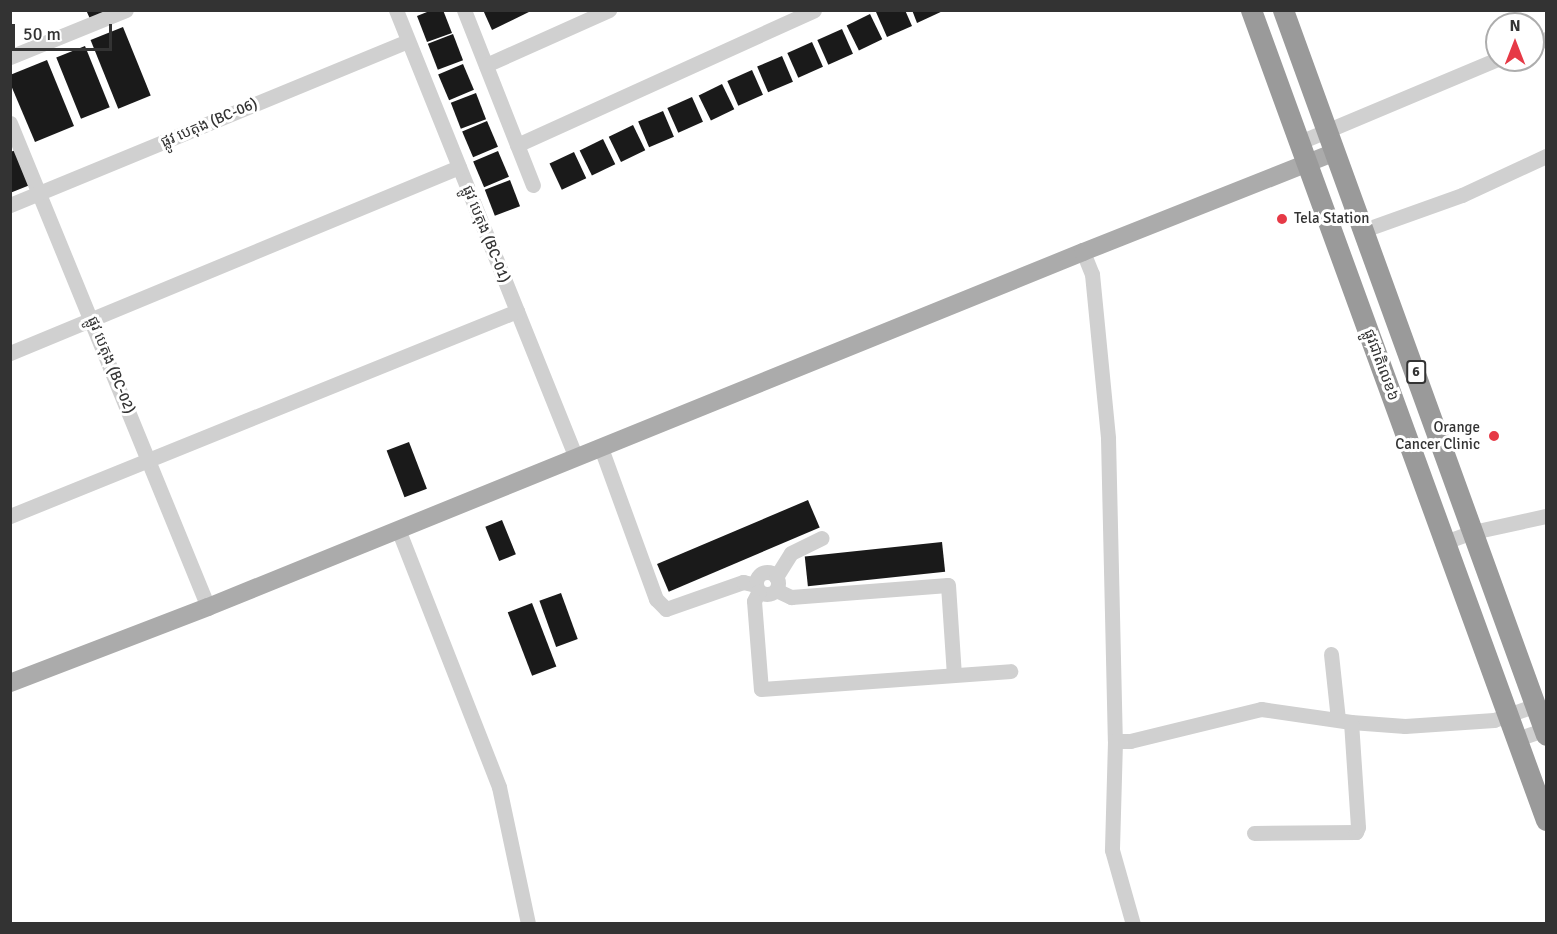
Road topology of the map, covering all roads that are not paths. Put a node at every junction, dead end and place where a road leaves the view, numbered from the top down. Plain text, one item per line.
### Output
1 (126, 10) edge
2 (396, 10) edge
3 (464, 10) edge
4 (609, 10) edge
5 (1251, 10) edge
6 (1283, 10) edge
7 (805, 12) edge
8 (408, 41) junction
9 (10, 57) edge
10 (1485, 64) edge
11 (486, 65) junction
12 (10, 123) edge
13 (1328, 130) junction
14 (1300, 142) junction
15 (517, 145) junction
16 (1335, 152) junction
17 (1546, 156) edge
18 (1307, 163) junction
19 (459, 167) junction
20 (533, 185) dead end
21 (40, 194) junction
22 (10, 205) edge
23 (1364, 230) junction
24 (1083, 252) junction
25 (517, 311) junction
26 (92, 319) junction
27 (10, 353) edge
28 (601, 448) junction
29 (576, 458) junction
30 (149, 460) junction
31 (10, 516) edge
32 (1546, 516) edge
33 (398, 529) junction
34 (1473, 532) junction
35 (822, 538) dead end
36 (1445, 542) junction
37 (776, 584) junction
38 (758, 588) junction
39 (208, 607) junction
40 (1331, 654) dead end
41 (1010, 671) dead end
42 (954, 675) junction
43 (10, 683) edge
44 (1536, 705) junction
45 (1508, 716) junction
46 (1345, 721) junction
47 (1546, 731) edge
48 (1517, 739) junction
49 (1115, 741) junction
50 (1546, 820) edge
51 (1254, 833) dead end
52 (528, 924) edge
53 (1133, 924) edge

1 - 9 street
2 - 8 street, ផ្លូវ បេតុង (BC-01)
3 - 11 street
4 - 11 street
5 - 14 highway, ផ្លូវជាតិលេខ៦ / 6
6 - 13 highway, ផ្លូវជាតិលេខ៦ / 6
7 - 15 street
8 - 19 street, ផ្លូវ បេតុង (BC-01)
8 - 21 street, ផ្លូវ បេតុង (BC-06)
10 - 13 street
11 - 15 street
12 - 21 street, ផ្លូវ បេតុង (BC-02)
13 - 14 street
13 - 16 highway, ផ្លូវជាតិលេខ៦ / 6
14 - 18 highway, ផ្លូវជាតិលេខ៦ / 6
15 - 20 street
16 - 18 main road
16 - 23 highway, ផ្លូវជាតិលេខ៦ / 6
17 - 23 street
18 - 24 main road
18 - 36 highway, ផ្លូវជាតិលេខ៦ / 6
19 - 25 street, ផ្លូវ បេតុង (BC-01)
19 - 26 street
21 - 22 street, ផ្លូវ បេតុង (BC-06)
21 - 26 street, ផ្លូវ បេតុង (BC-02)
23 - 34 highway, ផ្លូវជាតិលេខ៦ / 6
24 - 28 main road
24 - 49 street
25 - 29 street, ផ្លូវ បេតុង (BC-01)
25 - 30 street
26 - 27 street
26 - 30 street, ផ្លូវ បេតុង (BC-02)
28 - 29 main road
28 - 38 street
29 - 33 main road
30 - 31 street
30 - 39 street, ផ្លូវ បេតុង (BC-02)
32 - 34 street
33 - 39 main road
33 - 52 street
34 - 36 street
34 - 44 highway, ផ្លូវជាតិលេខ៦ / 6
35 - 37 street
36 - 45 highway, ផ្លូវជាតិលេខ៦ / 6
37 - 38 street
37 - 42 street
38 - 42 street
39 - 43 main road
40 - 46 street
41 - 42 street
44 - 45 street
44 - 47 highway, ផ្លូវជាតិលេខ៦ / 6
45 - 46 street
45 - 48 highway, ផ្លូវជាតិលេខ៦ / 6
46 - 49 street
46 - 51 street
47 - 48 street
48 - 50 highway, ផ្លូវជាតិលេខ៦ / 6
49 - 53 street

